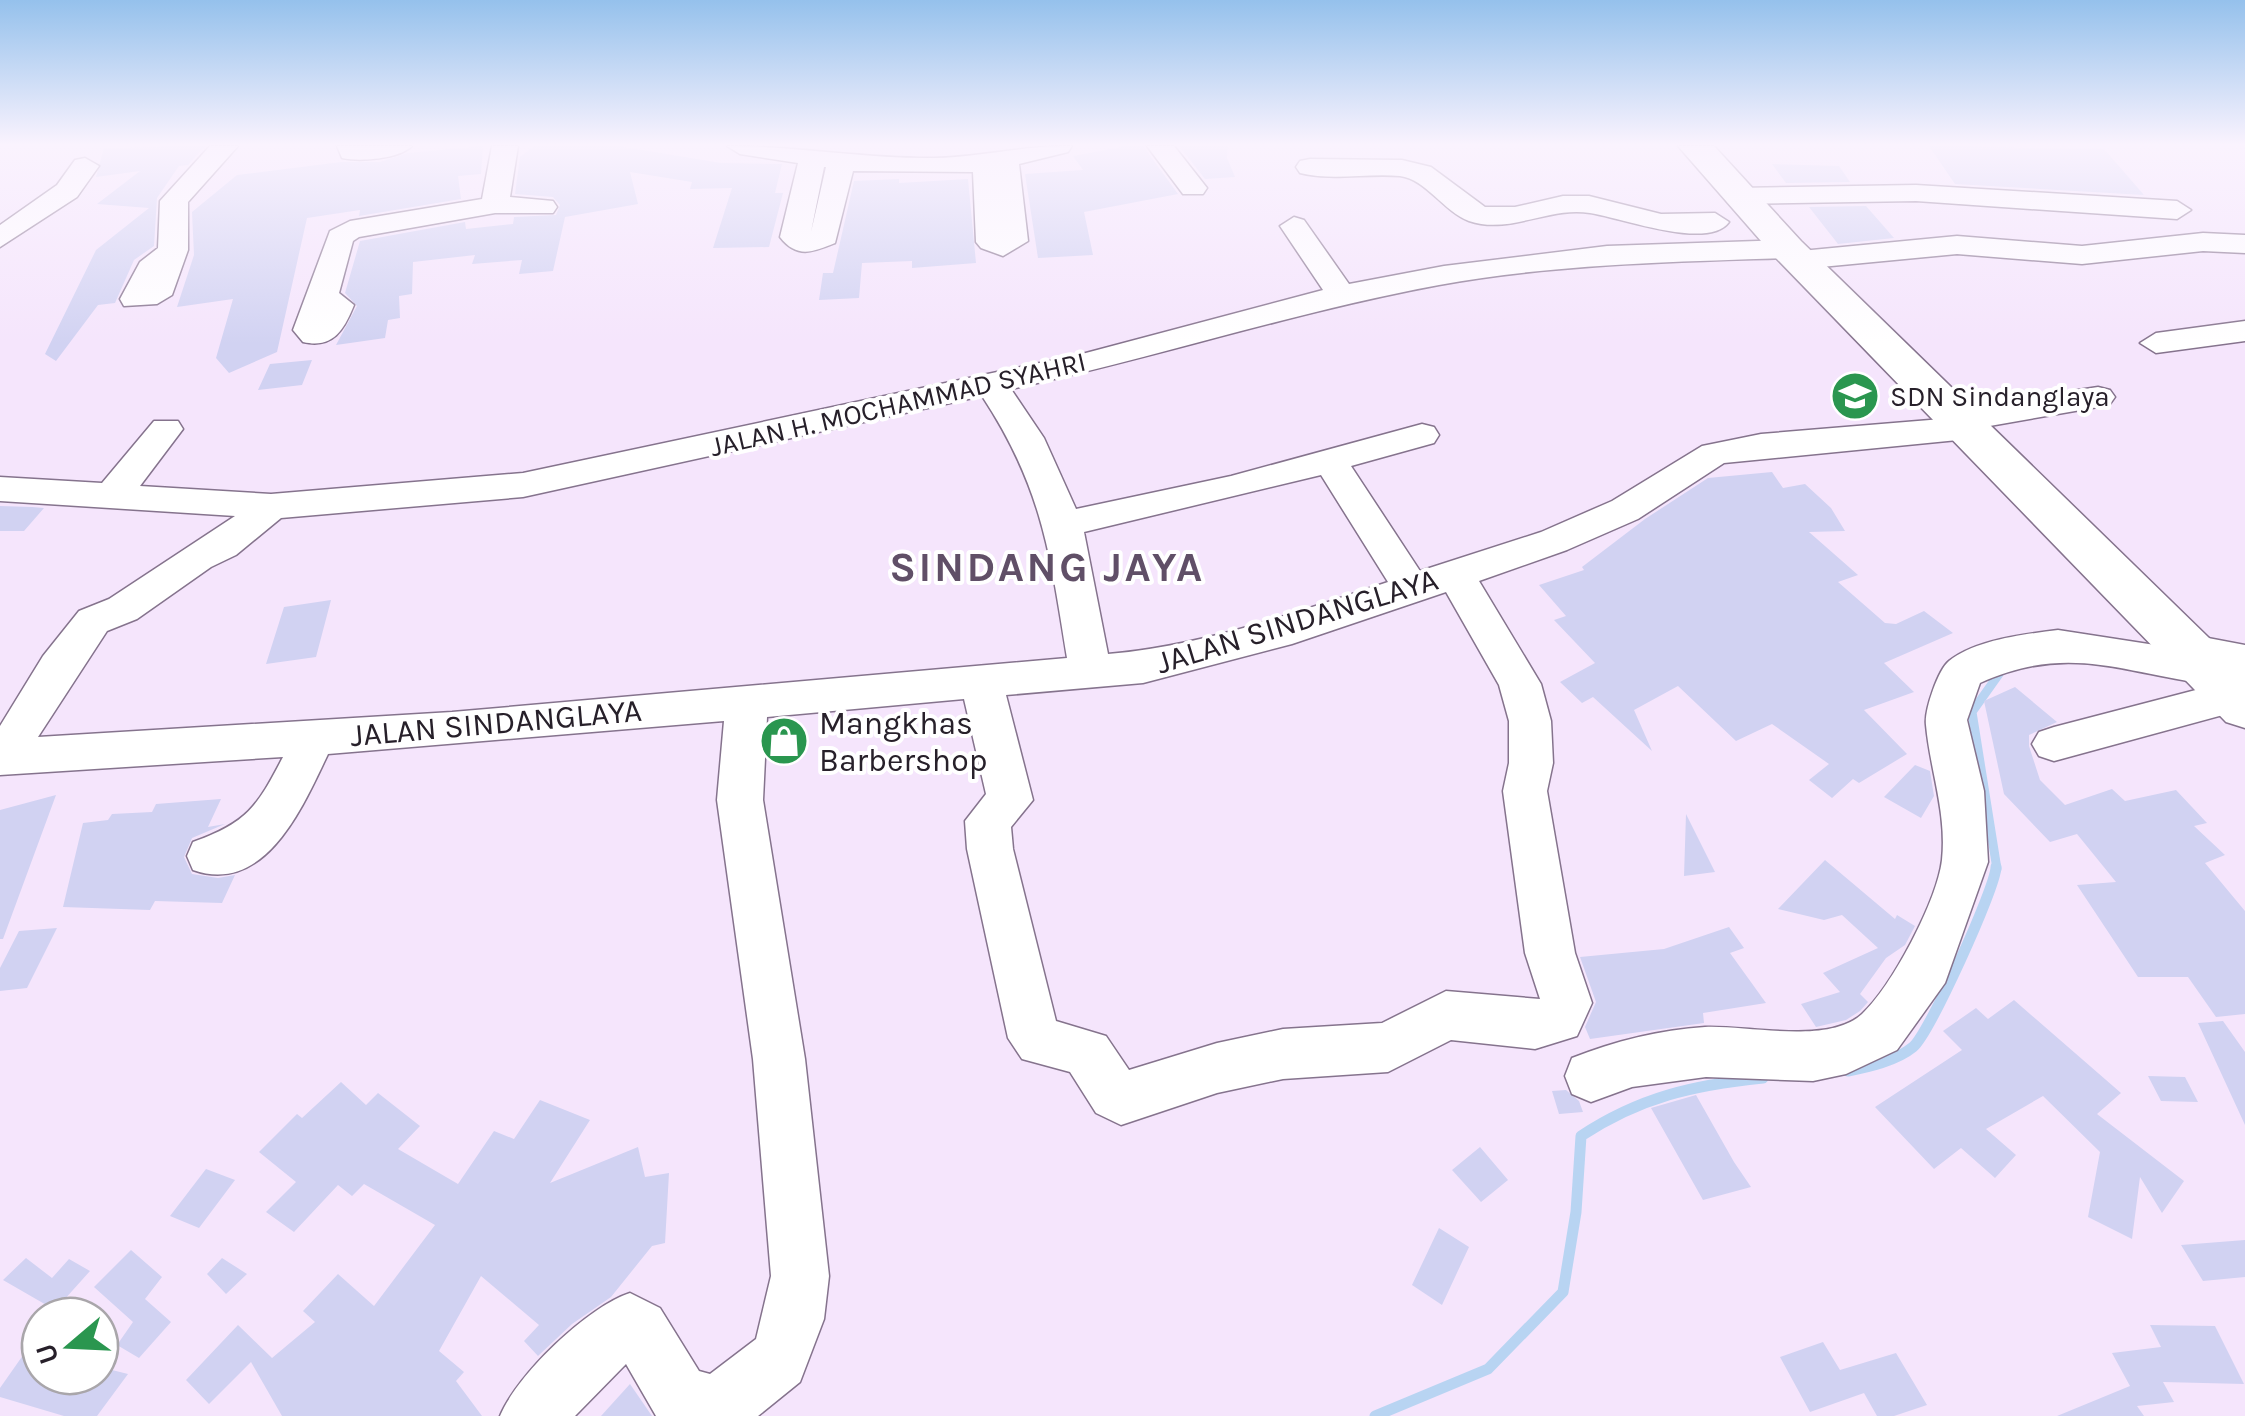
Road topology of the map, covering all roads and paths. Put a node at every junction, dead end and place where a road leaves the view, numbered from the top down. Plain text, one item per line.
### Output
1 (38, 212) edge
2 (183, 212) edge
3 (454, 212) edge
4 (1474, 212) edge
5 (1531, 212) edge
6 (1620, 212) edge
7 (1755, 212) edge
8 (1846, 212) edge
9 (178, 218) dead end
10 (1294, 226) dead end
11 (1772, 231) junction
12 (0, 238) edge
13 (2245, 244) edge
14 (1340, 295) junction
15 (322, 297) dead end
16 (2245, 331) edge
17 (2156, 343) dead end
18 (991, 385) junction
19 (2098, 397) dead end
20 (1963, 423) junction
21 (166, 429) dead end
22 (1422, 435) dead end
23 (1330, 462) junction
24 (0, 489) edge
25 (110, 498) junction
26 (271, 506) junction
27 (1064, 524) junction
28 (1433, 581) junction
29 (1091, 675) junction
30 (2221, 676) edge
31 (981, 681) junction
32 (747, 702) junction
33 (314, 738) junction
34 (2054, 744) dead end
35 (2, 757) edge
36 (210, 856) dead end
37 (1591, 1076) dead end
38 (530, 1416) edge

1 - 12 street
2 - 9 street
3 - 15 street
4 - 5 street
6 - 11 street
7 - 11 highway
8 - 11 street
10 - 14 street
11 - 13 street
11 - 14 street, JALAN H. MOCHAMMAD SYAHRI
11 - 20 highway
14 - 18 street, JALAN H. MOCHAMMAD SYAHRI
16 - 17 street
18 - 26 street, JALAN H. MOCHAMMAD SYAHRI
18 - 27 street
19 - 20 street, JALAN SINDANGLAYA
20 - 28 street, JALAN SINDANGLAYA
20 - 30 highway
21 - 25 street
22 - 23 street
23 - 27 street
23 - 28 street
24 - 25 street, JALAN H. MOCHAMMAD SYAHRI
25 - 26 street, JALAN H. MOCHAMMAD SYAHRI
26 - 35 street
27 - 29 street
28 - 29 street, JALAN SINDANGLAYA
28 - 31 street
29 - 31 street, JALAN SINDANGLAYA
30 - 34 street
30 - 37 street
31 - 32 street, JALAN SINDANGLAYA
32 - 33 street, JALAN SINDANGLAYA
32 - 38 street
33 - 35 street, JALAN SINDANGLAYA
33 - 36 street

